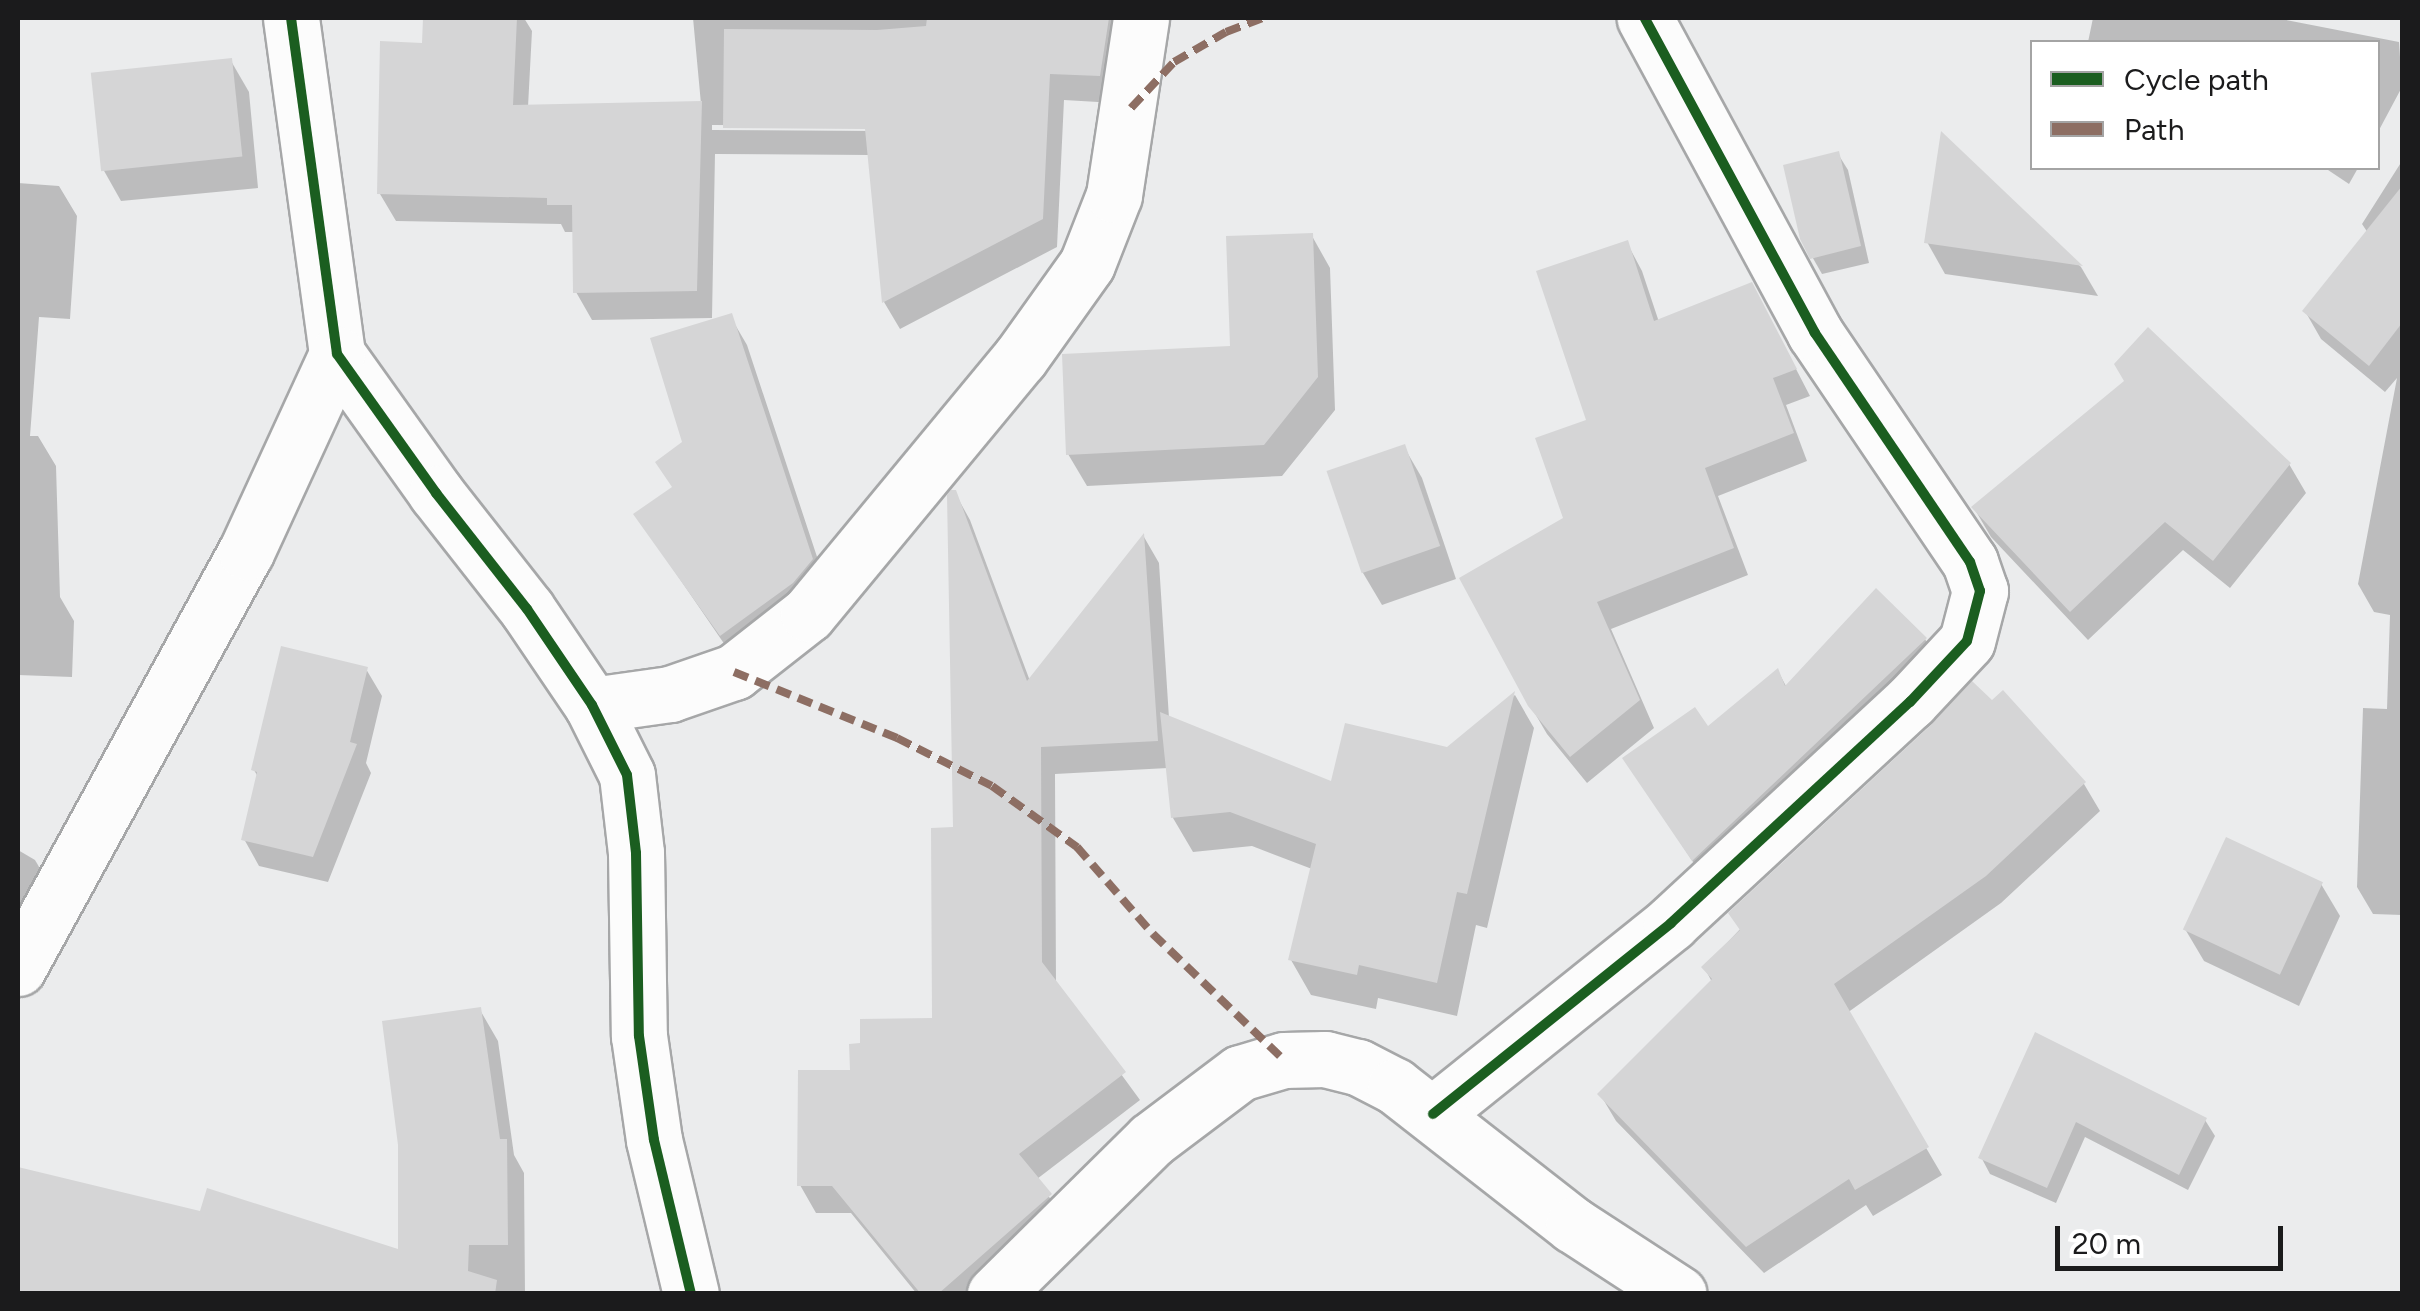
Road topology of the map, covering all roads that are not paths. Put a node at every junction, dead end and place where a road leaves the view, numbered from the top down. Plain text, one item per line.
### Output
1 (292, 18) edge
2 (1142, 18) edge
3 (1646, 18) edge
4 (337, 354) junction
5 (592, 705) junction
6 (18, 968) edge
7 (1434, 1114) junction
8 (691, 1294) edge
9 (994, 1294) edge
10 (1679, 1294) edge

1 - 4 street
2 - 5 street
3 - 7 street
4 - 5 street
4 - 6 street
5 - 8 street
7 - 9 street
7 - 10 street

